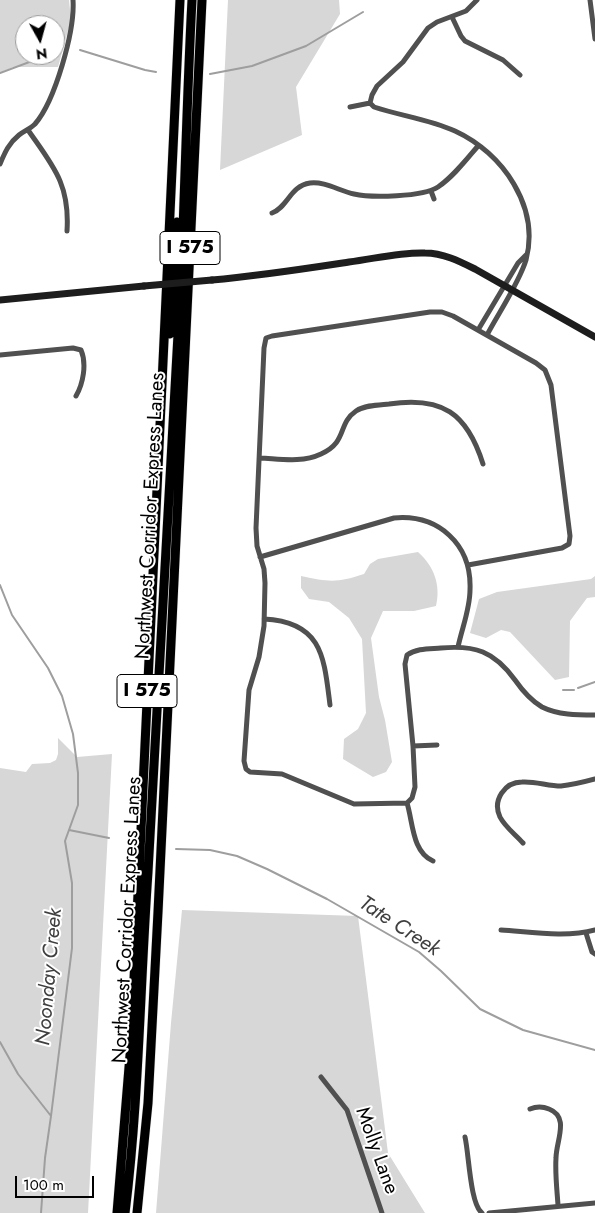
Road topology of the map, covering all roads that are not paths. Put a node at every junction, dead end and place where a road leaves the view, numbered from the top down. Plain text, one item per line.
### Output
1 (73, 0) edge
2 (180, 0) edge
3 (192, 0) edge
4 (202, 0) edge
5 (477, 0) edge
6 (590, 0) edge
7 (452, 17) junction
8 (595, 39) edge
9 (190, 40) junction
10 (520, 75) dead end
11 (370, 103) junction
12 (350, 107) dead end
13 (28, 130) junction
14 (478, 146) junction
15 (0, 164) edge
16 (431, 191) junction
17 (434, 199) dead end
18 (272, 213) dead end
19 (68, 231) dead end
20 (526, 255) junction
21 (504, 286) junction
22 (511, 290) junction
23 (0, 300) edge
24 (478, 330) junction
25 (486, 335) junction
26 (595, 337) edge
27 (0, 355) edge
28 (76, 396) dead end
29 (159, 453) junction
30 (260, 458) junction
31 (483, 464) dead end
32 (260, 557) junction
33 (468, 565) junction
34 (264, 619) junction
35 (458, 647) junction
36 (402, 651) dead end
37 (408, 655) junction
38 (330, 705) dead end
39 (595, 715) edge
40 (436, 744) dead end
41 (413, 746) junction
42 (246, 769) junction
43 (242, 774) dead end
44 (595, 779) edge
45 (407, 803) junction
46 (523, 843) dead end
47 (433, 861) dead end
48 (501, 930) dead end
49 (595, 930) edge
50 (586, 932) junction
51 (595, 954) edge
52 (321, 1077) dead end
53 (530, 1109) dead end
54 (465, 1137) dead end
55 (595, 1202) edge
56 (558, 1206) junction
57 (117, 1213) edge
58 (125, 1213) edge
59 (137, 1213) edge
60 (382, 1213) edge
61 (482, 1213) edge
62 (489, 1213) edge

1 - 13 street
2 - 29 highway, I 575
3 - 9 highway, Northwest Corridor Express Lanes
4 - 59 highway, I 575
5 - 7 street
6 - 8 street
7 - 10 street
7 - 11 street
9 - 29 highway
9 - 58 highway, Northwest Corridor Express Lanes
11 - 12 street
11 - 14 street
13 - 15 street
13 - 19 street
14 - 16 street
14 - 20 street
16 - 17 street
16 - 18 street
20 - 21 street
20 - 22 street
21 - 22 street
21 - 23 street, bridge
21 - 24 street
22 - 25 street
22 - 26 street
24 - 25 street
24 - 30 street
25 - 33 street
27 - 28 street
29 - 57 highway, I 575
30 - 31 street
30 - 32 street
32 - 33 street
32 - 34 street
33 - 35 street
34 - 38 street
34 - 42 street
35 - 37 street
35 - 39 street
36 - 37 street
37 - 41 street
40 - 41 street
41 - 45 street
42 - 43 street
42 - 45 street
44 - 46 street
45 - 47 street
48 - 50 street
49 - 50 street
50 - 51 street
52 - 60 street, Molly Lane
53 - 56 street
54 - 61 street
55 - 56 street
56 - 62 street

